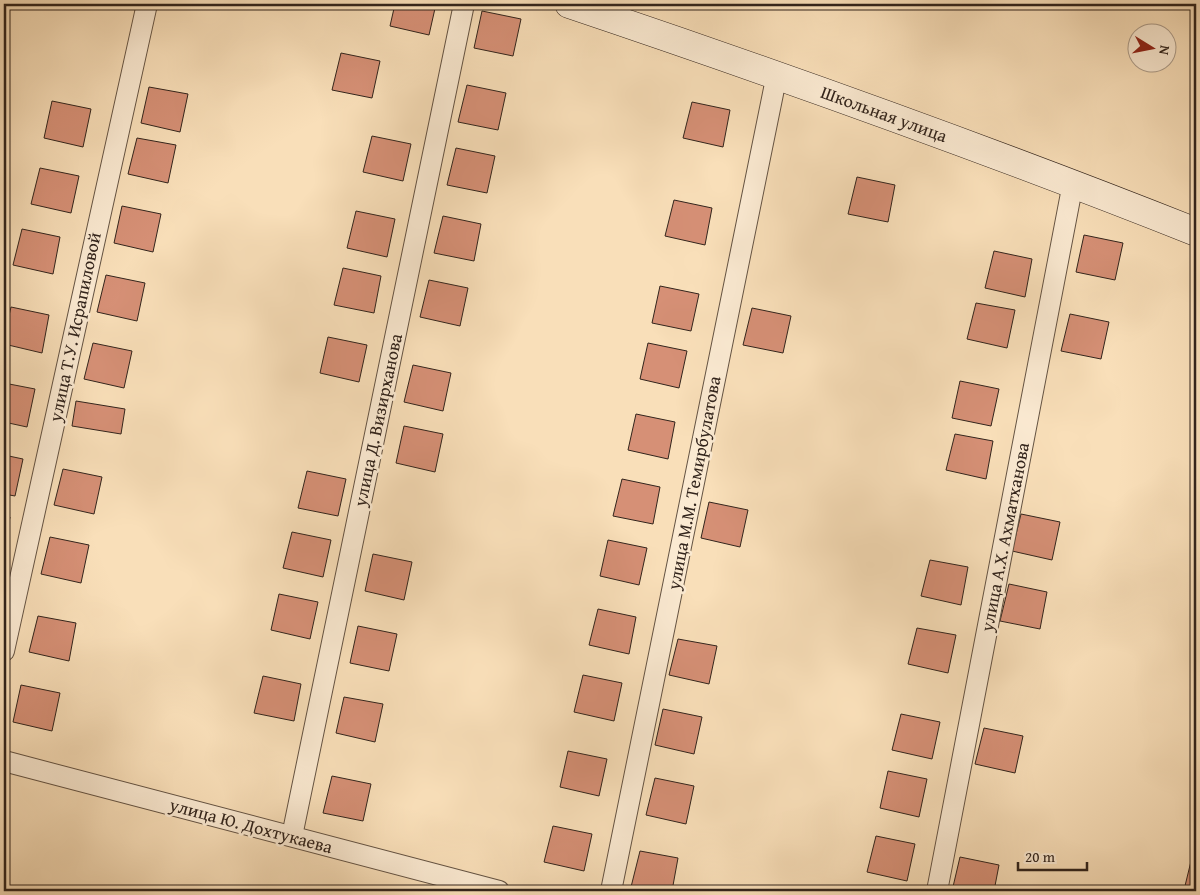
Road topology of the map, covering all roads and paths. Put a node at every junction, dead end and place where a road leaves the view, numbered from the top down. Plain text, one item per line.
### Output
1 (147, 4) edge
2 (464, 4) edge
3 (569, 4) edge
4 (776, 74) junction
5 (1073, 183) junction
6 (1196, 232) edge
7 (4, 651) edge
8 (4, 761) edge
9 (292, 836) junction
10 (499, 891) edge
11 (611, 891) edge
12 (937, 891) edge

1 - 7 street, улица Т.У. Исрапиловой
2 - 9 street, улица Д. Визирханова
3 - 4 main road, Школьная улица
4 - 5 main road, Школьная улица
4 - 11 street, улица М.М. Темирбулатова
5 - 6 main road, Школьная улица
5 - 12 street, улица А.Х. Ахматханова
8 - 9 street, улица Ю. Дохтукаева
9 - 10 street, улица Ю. Дохтукаева

